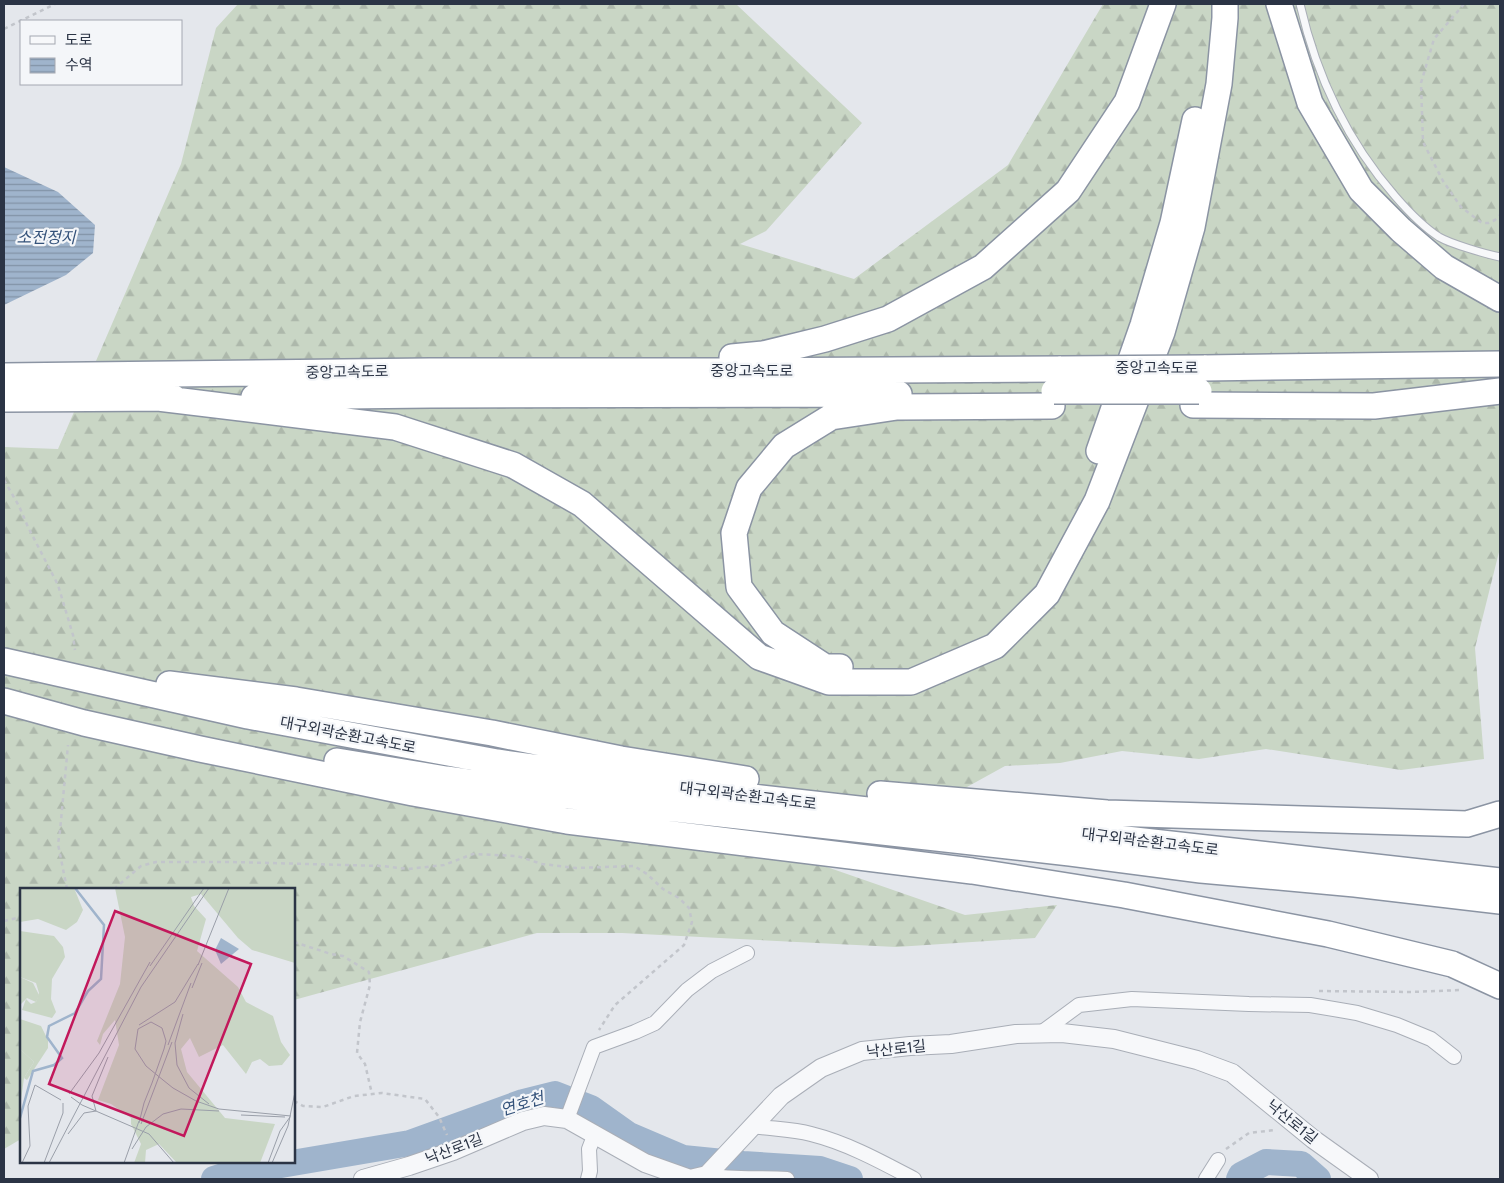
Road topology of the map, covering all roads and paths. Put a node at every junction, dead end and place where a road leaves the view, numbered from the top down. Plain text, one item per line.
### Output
1 (55, 4) edge
2 (1163, 4) edge
3 (1208, 4) edge
4 (1224, 4) edge
5 (1279, 4) edge
6 (1300, 4) edge
7 (1464, 4) edge
8 (22, 20) edge
9 (20, 21) edge
10 (4, 29) edge
11 (1500, 215) edge
12 (1500, 257) edge
13 (1500, 299) edge
14 (1500, 364) edge
15 (565, 371) junction
16 (4, 376) edge
17 (1056, 388) junction
18 (1199, 388) junction
19 (1500, 389) edge
20 (158, 398) junction
21 (4, 399) edge
22 (4, 480) edge
23 (75, 650) dead end
24 (4, 661) edge
25 (42, 670) junction
26 (4, 696) edge
27 (4, 701) edge
28 (68, 744) dead end
29 (1500, 814) edge
30 (1500, 881) edge
31 (67, 888) edge
32 (115, 888) edge
33 (1500, 902) edge
34 (20, 918) edge
35 (4, 921) edge
36 (295, 942) edge
37 (746, 953) dead end
38 (1494, 983) edge
39 (1314, 991) dead end
40 (1041, 1034) junction
41 (594, 1047) junction
42 (1454, 1057) dead end
43 (372, 1094) junction
44 (295, 1102) edge
45 (569, 1115) junction
46 (753, 1126) junction
47 (1282, 1135) dead end
48 (594, 1136) junction
49 (450, 1140) dead end
50 (1218, 1160) joint
51 (707, 1177) edge
52 (363, 1179) edge
53 (588, 1179) edge
54 (786, 1179) edge
55 (914, 1179) edge
56 (1206, 1179) edge
57 (1369, 1179) edge

1 - 8 path
2 - 15 highway
3 - 17 highway
4 - 20 highway
5 - 13 highway
6 - 12 lane
7 - 11 path
9 - 10 path
14 - 18 highway, 중앙고속도로
15 - 16 highway, 중앙고속도로
15 - 17 highway, 중앙고속도로
17 - 18 highway, 중앙고속도로, bridge
17 - 20 highway, 중앙고속도로
18 - 19 highway, 중앙고속도로
20 - 21 highway, 중앙고속도로
22 - 23 path
24 - 25 highway, 대구외곽순환고속도로
25 - 29 highway
25 - 30 highway, 대구외곽순환고속도로
26 - 33 highway, 대구외곽순환고속도로
27 - 38 highway
28 - 31 path
32 - 41 path
34 - 35 path
36 - 43 path
37 - 41 street
38 - 39 path
40 - 42 street
40 - 46 street, 낙산로1길
40 - 57 street, 낙산로1길
41 - 45 street
43 - 44 path
43 - 49 path
45 - 48 street, 낙산로1길
45 - 52 street, 낙산로1길
46 - 51 street, 낙산로1길
46 - 55 street
47 - 50 path
48 - 51 street, 낙산로1길
48 - 53 street
50 - 56 street
51 - 54 street

